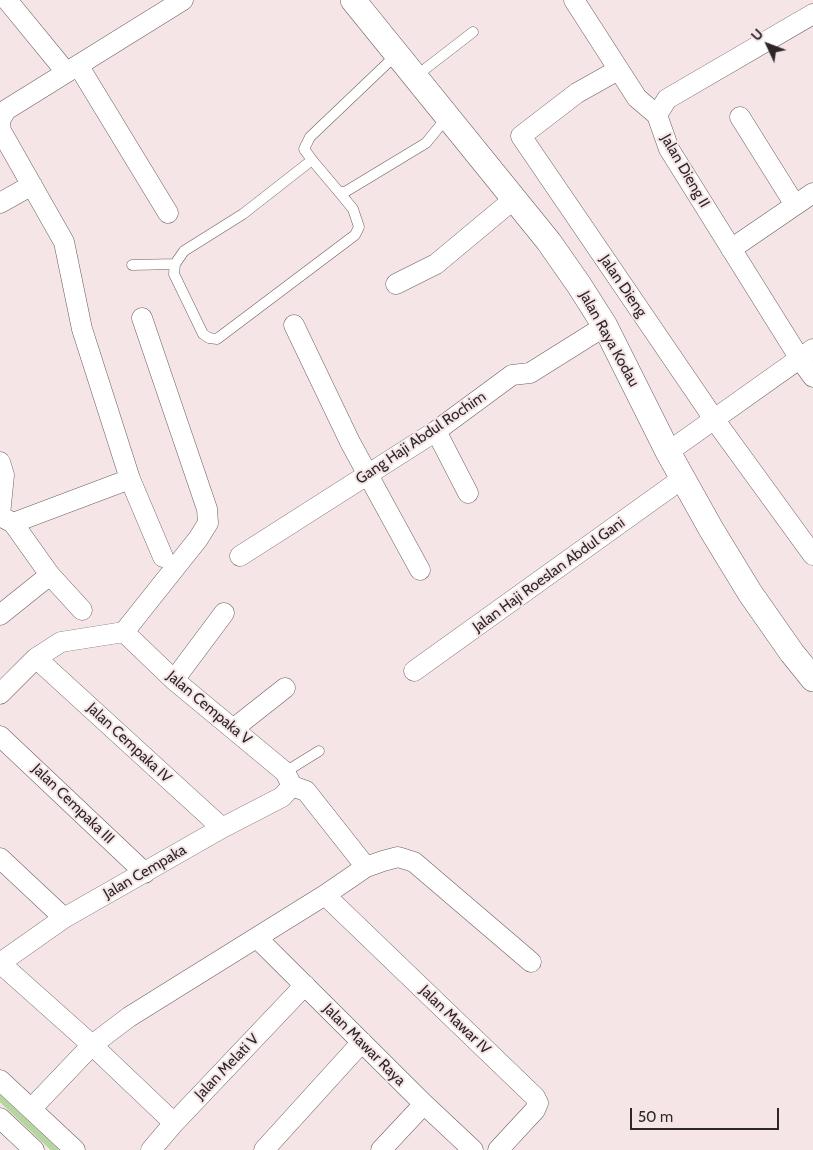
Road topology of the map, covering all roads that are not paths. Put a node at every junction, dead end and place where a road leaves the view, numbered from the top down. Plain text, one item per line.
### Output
1 (6, 0) edge
2 (183, 0) edge
3 (353, 0) edge
4 (574, 0) edge
5 (813, 14) edge
6 (473, 32) dead end
7 (397, 54) junction
8 (72, 69) junction
9 (618, 70) junction
10 (416, 76) junction
11 (657, 115) junction
12 (448, 116) junction
13 (740, 117) dead end
14 (0, 120) edge
15 (0, 124) edge
16 (312, 160) junction
17 (32, 185) junction
18 (339, 192) junction
19 (813, 193) edge
20 (514, 199) junction
21 (0, 203) edge
22 (795, 206) junction
23 (168, 213) dead end
24 (731, 249) junction
25 (175, 264) junction
26 (132, 265) dead end
27 (396, 284) dead end
28 (142, 318) dead end
29 (294, 325) dead end
30 (605, 326) junction
31 (806, 354) edge
32 (813, 376) edge
33 (714, 419) junction
34 (436, 431) junction
35 (668, 452) junction
36 (0, 462) edge
37 (368, 474) junction
38 (683, 478) junction
39 (130, 479) junction
40 (468, 493) dead end
41 (4, 518) edge
42 (813, 555) edge
43 (162, 556) dead end
44 (240, 556) dead end
45 (420, 570) dead end
46 (50, 575) junction
47 (82, 610) dead end
48 (224, 613) dead end
49 (0, 615) edge
50 (124, 632) junction
51 (36, 658) junction
52 (414, 671) dead end
53 (813, 679) edge
54 (174, 680) junction
55 (285, 688) dead end
56 (0, 694) edge
57 (233, 729) junction
58 (4, 746) edge
59 (319, 751) dead end
60 (288, 779) junction
61 (222, 828) junction
62 (0, 858) edge
63 (366, 867) junction
64 (145, 873) junction
65 (325, 895) junction
66 (64, 918) junction
67 (257, 938) junction
68 (531, 962) dead end
69 (0, 963) edge
70 (305, 985) junction
71 (362, 1042) junction
72 (92, 1045) junction
73 (0, 1080) edge
74 (424, 1104) junction
75 (31, 1109) junction
76 (0, 1118) edge
77 (174, 1123) junction
78 (34, 1150) edge
79 (75, 1150) edge
80 (151, 1150) edge
81 (264, 1150) edge
82 (381, 1150) edge
83 (474, 1150) edge
84 (498, 1150) edge

1 - 8 street
2 - 8 street
3 - 7 street, Jalan Raya Kodau
4 - 9 street
5 - 11 street, Jalan Dieng II
6 - 10 lane
7 - 10 street, Jalan Raya Kodau
7 - 16 lane
8 - 14 street
8 - 23 street
9 - 11 street
9 - 33 street, Jalan Dieng
10 - 12 street, Jalan Raya Kodau
11 - 24 street, Jalan Dieng II
12 - 18 lane
12 - 20 street, Jalan Raya Kodau
13 - 22 street
15 - 17 street
16 - 18 lane
16 - 25 lane
17 - 21 street
17 - 39 street
18 - 25 lane
19 - 22 street
20 - 27 street
20 - 30 street, Jalan Raya Kodau
22 - 24 street
24 - 31 street, Jalan Dieng II
25 - 26 lane
28 - 50 street
29 - 37 street
30 - 34 street, Gang Haji Abdul Rochim
30 - 35 street, Jalan Raya Kodau
31 - 32 street, Jalan Dieng II
31 - 33 street
33 - 35 street
33 - 42 street, Jalan Dieng
34 - 37 street, Gang Haji Abdul Rochim
34 - 40 street
35 - 38 street, Jalan Raya Kodau
36 - 41 street
37 - 44 street, Gang Haji Abdul Rochim
37 - 45 street
38 - 52 street, Jalan Haji Roeslan Abdul Gani
38 - 53 street, Jalan Raya Kodau
39 - 41 street
39 - 43 street
41 - 46 street
46 - 47 street
46 - 49 street
48 - 54 street
50 - 51 street
50 - 54 street, Jalan Cempaka V
51 - 56 street
51 - 61 street, Jalan Cempaka IV
54 - 57 street, Jalan Cempaka V
55 - 57 street
57 - 60 street, Jalan Cempaka V
58 - 64 street, Jalan Cempaka III
59 - 60 lane
60 - 61 street, Jalan Cempaka
60 - 63 street, Jalan Cempaka V
61 - 64 street, Jalan Cempaka
62 - 66 street
63 - 65 street
63 - 68 street
64 - 66 street, Jalan Cempaka
65 - 67 street
65 - 84 street, Jalan Mawar IV
66 - 69 street, Jalan Cempaka
67 - 70 street, Jalan Mawar Raya
67 - 72 street
69 - 72 street
70 - 71 street, Jalan Mawar Raya
70 - 77 street, Jalan Melati V
71 - 74 street, Jalan Mawar Raya
71 - 81 street
72 - 75 street
72 - 77 street
73 - 75 street
74 - 82 street
74 - 83 street, Jalan Mawar Raya
75 - 79 street
76 - 78 street
77 - 80 street, Jalan Melati V

